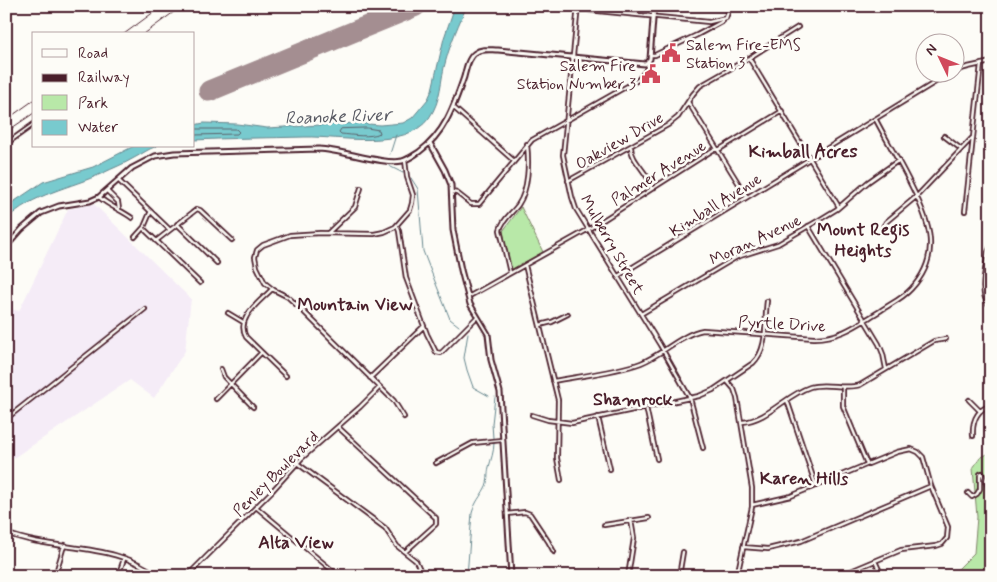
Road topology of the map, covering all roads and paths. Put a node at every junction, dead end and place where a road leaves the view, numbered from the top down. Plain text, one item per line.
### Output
1 (547, 6) edge
2 (654, 6) edge
3 (730, 6) edge
4 (578, 8) edge
5 (653, 16) junction
6 (726, 18) junction
7 (798, 27) dead end
8 (650, 55) junction
9 (574, 58) junction
10 (749, 58) junction
11 (648, 61) junction
12 (991, 62) edge
13 (981, 64) junction
14 (964, 69) edge
15 (937, 82) edge
16 (688, 102) junction
17 (453, 107) junction
18 (782, 111) junction
19 (567, 119) junction
20 (876, 120) junction
21 (32, 125) edge
22 (944, 136) dead end
23 (973, 137) junction
24 (430, 143) junction
25 (6, 144) edge
26 (527, 144) junction
27 (631, 147) junction
28 (717, 149) junction
29 (961, 149) junction
30 (812, 159) junction
31 (405, 160) junction
32 (514, 160) junction
33 (899, 160) junction
34 (118, 180) junction
35 (568, 181) junction
36 (361, 188) dead end
37 (651, 188) junction
38 (107, 191) junction
39 (452, 192) junction
40 (917, 196) junction
41 (747, 197) junction
42 (99, 198) junction
43 (839, 207) junction
44 (120, 209) junction
45 (965, 210) dead end
46 (151, 212) junction
47 (132, 218) dead end
48 (177, 224) junction
49 (397, 226) junction
50 (808, 226) junction
51 (143, 228) junction
52 (589, 228) junction
53 (883, 228) dead end
54 (170, 230) junction
55 (328, 233) junction
56 (135, 236) dead end
57 (232, 240) dead end
58 (156, 241) junction
59 (991, 246) edge
60 (6, 247) edge
61 (217, 263) dead end
62 (525, 265) junction
63 (510, 273) junction
64 (618, 276) junction
65 (200, 283) dead end
66 (272, 289) junction
67 (468, 298) junction
68 (767, 301) dead end
69 (991, 307) edge
70 (145, 309) dead end
71 (228, 312) dead end
72 (568, 314) dead end
73 (641, 314) junction
74 (477, 317) junction
75 (864, 320) junction
76 (243, 322) junction
77 (540, 325) junction
78 (424, 326) junction
79 (764, 334) junction
80 (946, 339) dead end
81 (664, 351) junction
82 (261, 352) junction
83 (220, 369) dead end
84 (886, 370) junction
85 (286, 376) dead end
86 (370, 378) junction
87 (553, 381) junction
88 (727, 382) junction
89 (231, 384) junction
90 (380, 387) junction
91 (843, 387) junction
92 (216, 398) dead end
93 (690, 398) junction
94 (787, 400) junction
95 (969, 400) dead end
96 (991, 405) edge
97 (253, 407) dead end
98 (646, 407) junction
99 (980, 411) junction
100 (532, 415) dead end
101 (404, 417) dead end
102 (598, 418) junction
103 (6, 419) edge
104 (558, 422) junction
105 (742, 422) junction
106 (338, 427) junction
107 (973, 436) dead end
108 (502, 440) junction
109 (703, 448) dead end
110 (657, 459) dead end
111 (436, 463) dead end
112 (297, 464) junction
113 (867, 464) junction
114 (610, 469) dead end
115 (561, 480) dead end
116 (816, 486) junction
117 (931, 486) junction
118 (968, 493) dead end
119 (991, 493) edge
120 (752, 505) junction
121 (256, 507) junction
122 (507, 514) junction
123 (648, 518) dead end
124 (631, 520) junction
125 (604, 525) dead end
126 (6, 533) edge
127 (66, 545) junction
128 (743, 547) junction
129 (405, 552) junction
130 (554, 552) dead end
131 (683, 552) dead end
132 (124, 559) junction
133 (875, 561) junction
134 (55, 576) edge
135 (118, 576) edge
136 (158, 576) edge
137 (188, 576) edge
138 (339, 576) edge
139 (423, 576) edge
140 (511, 576) edge
141 (628, 576) edge
142 (680, 576) edge
143 (737, 576) edge
144 (839, 576) edge
145 (882, 576) edge

1 - 4 street
2 - 5 street
3 - 6 street
4 - 5 street
4 - 9 street, Mulberry Street
5 - 6 street
5 - 8 street
6 - 8 street
7 - 10 street, Oakview Drive
8 - 11 street
9 - 11 street
9 - 17 street
9 - 19 street, Mulberry Street
10 - 16 street, Oakview Drive
10 - 18 street
11 - 19 street
12 - 13 street, Kimball Avenue
13 - 14 street, Kimball Avenue
13 - 23 street
15 - 20 street, Kimball Avenue
16 - 27 street, Oakview Drive
16 - 28 street
17 - 24 street
17 - 32 street
18 - 28 street, Palmer Avenue
18 - 30 street
19 - 26 street
19 - 35 street, Mulberry Street
20 - 30 street, Kimball Avenue
20 - 33 street, Pyrtle Drive
21 - 25 street
22 - 29 street
23 - 29 street
23 - 45 street
24 - 31 street
24 - 39 street
26 - 32 street
26 - 63 street
27 - 35 street, Oakview Drive
27 - 37 street
28 - 37 street, Palmer Avenue
28 - 41 street
29 - 40 street
30 - 41 street, Kimball Avenue
30 - 43 street
31 - 34 street
31 - 49 street
32 - 39 street
33 - 40 street, Pyrtle Drive
33 - 43 street, Moran Avenue
34 - 38 street
34 - 46 street
35 - 52 street, Mulberry Street
36 - 55 street
37 - 52 street, Palmer Avenue
38 - 42 street
38 - 44 street
39 - 67 street
40 - 53 street
40 - 75 street, Pyrtle Drive
41 - 64 street, Kimball Avenue
42 - 44 street
42 - 60 street
43 - 50 street, Moran Avenue
44 - 47 street
46 - 51 street
46 - 54 street
48 - 54 street
48 - 57 street
48 - 61 street
49 - 55 street
49 - 78 street
50 - 73 street, Moran Avenue
50 - 75 street
51 - 56 street
51 - 58 street
52 - 62 street, Palmer Avenue
52 - 64 street, Mulberry Street
54 - 58 street
55 - 66 street
58 - 65 street
59 - 69 street
62 - 63 street, Palmer Avenue
62 - 77 street
63 - 67 street, Palmer Avenue
64 - 73 street, Mulberry Street
66 - 76 street
66 - 86 street
67 - 74 street
68 - 79 street
70 - 103 street
71 - 76 street
72 - 77 street
73 - 81 street, Mulberry Street
74 - 78 street
74 - 108 street
75 - 79 street, Pyrtle Drive
75 - 84 street
76 - 82 street
77 - 87 street
78 - 86 street
79 - 81 street, Pyrtle Drive
79 - 88 street
80 - 84 street
81 - 87 street, Pyrtle Drive
81 - 93 street, Mulberry Street
82 - 85 street
82 - 89 street
83 - 89 street
84 - 91 street
86 - 90 street
87 - 104 street
88 - 93 street
88 - 105 street
89 - 92 street
89 - 97 street
90 - 101 street
90 - 106 street, Penley Boulevard
91 - 94 street
91 - 113 street
93 - 98 street
93 - 109 street, Mulberry Street
94 - 105 street
94 - 116 street
95 - 99 street
96 - 99 street
98 - 102 street
98 - 110 street
99 - 107 street
100 - 104 street
102 - 104 street
102 - 114 street
104 - 115 street
105 - 120 street
106 - 112 street, Penley Boulevard
106 - 129 street
108 - 111 street
108 - 122 street
112 - 121 street, Penley Boulevard
112 - 129 street
113 - 116 street
113 - 117 street
116 - 120 street
117 - 128 street
117 - 133 street
118 - 119 street
120 - 128 street
121 - 137 street, Penley Boulevard
121 - 138 street
122 - 130 street
122 - 140 street
123 - 124 street
124 - 125 street
124 - 141 street
126 - 127 street
127 - 132 street
127 - 134 street
128 - 143 street
129 - 139 street
131 - 142 street
132 - 135 street
132 - 136 street
133 - 144 street
133 - 145 street

